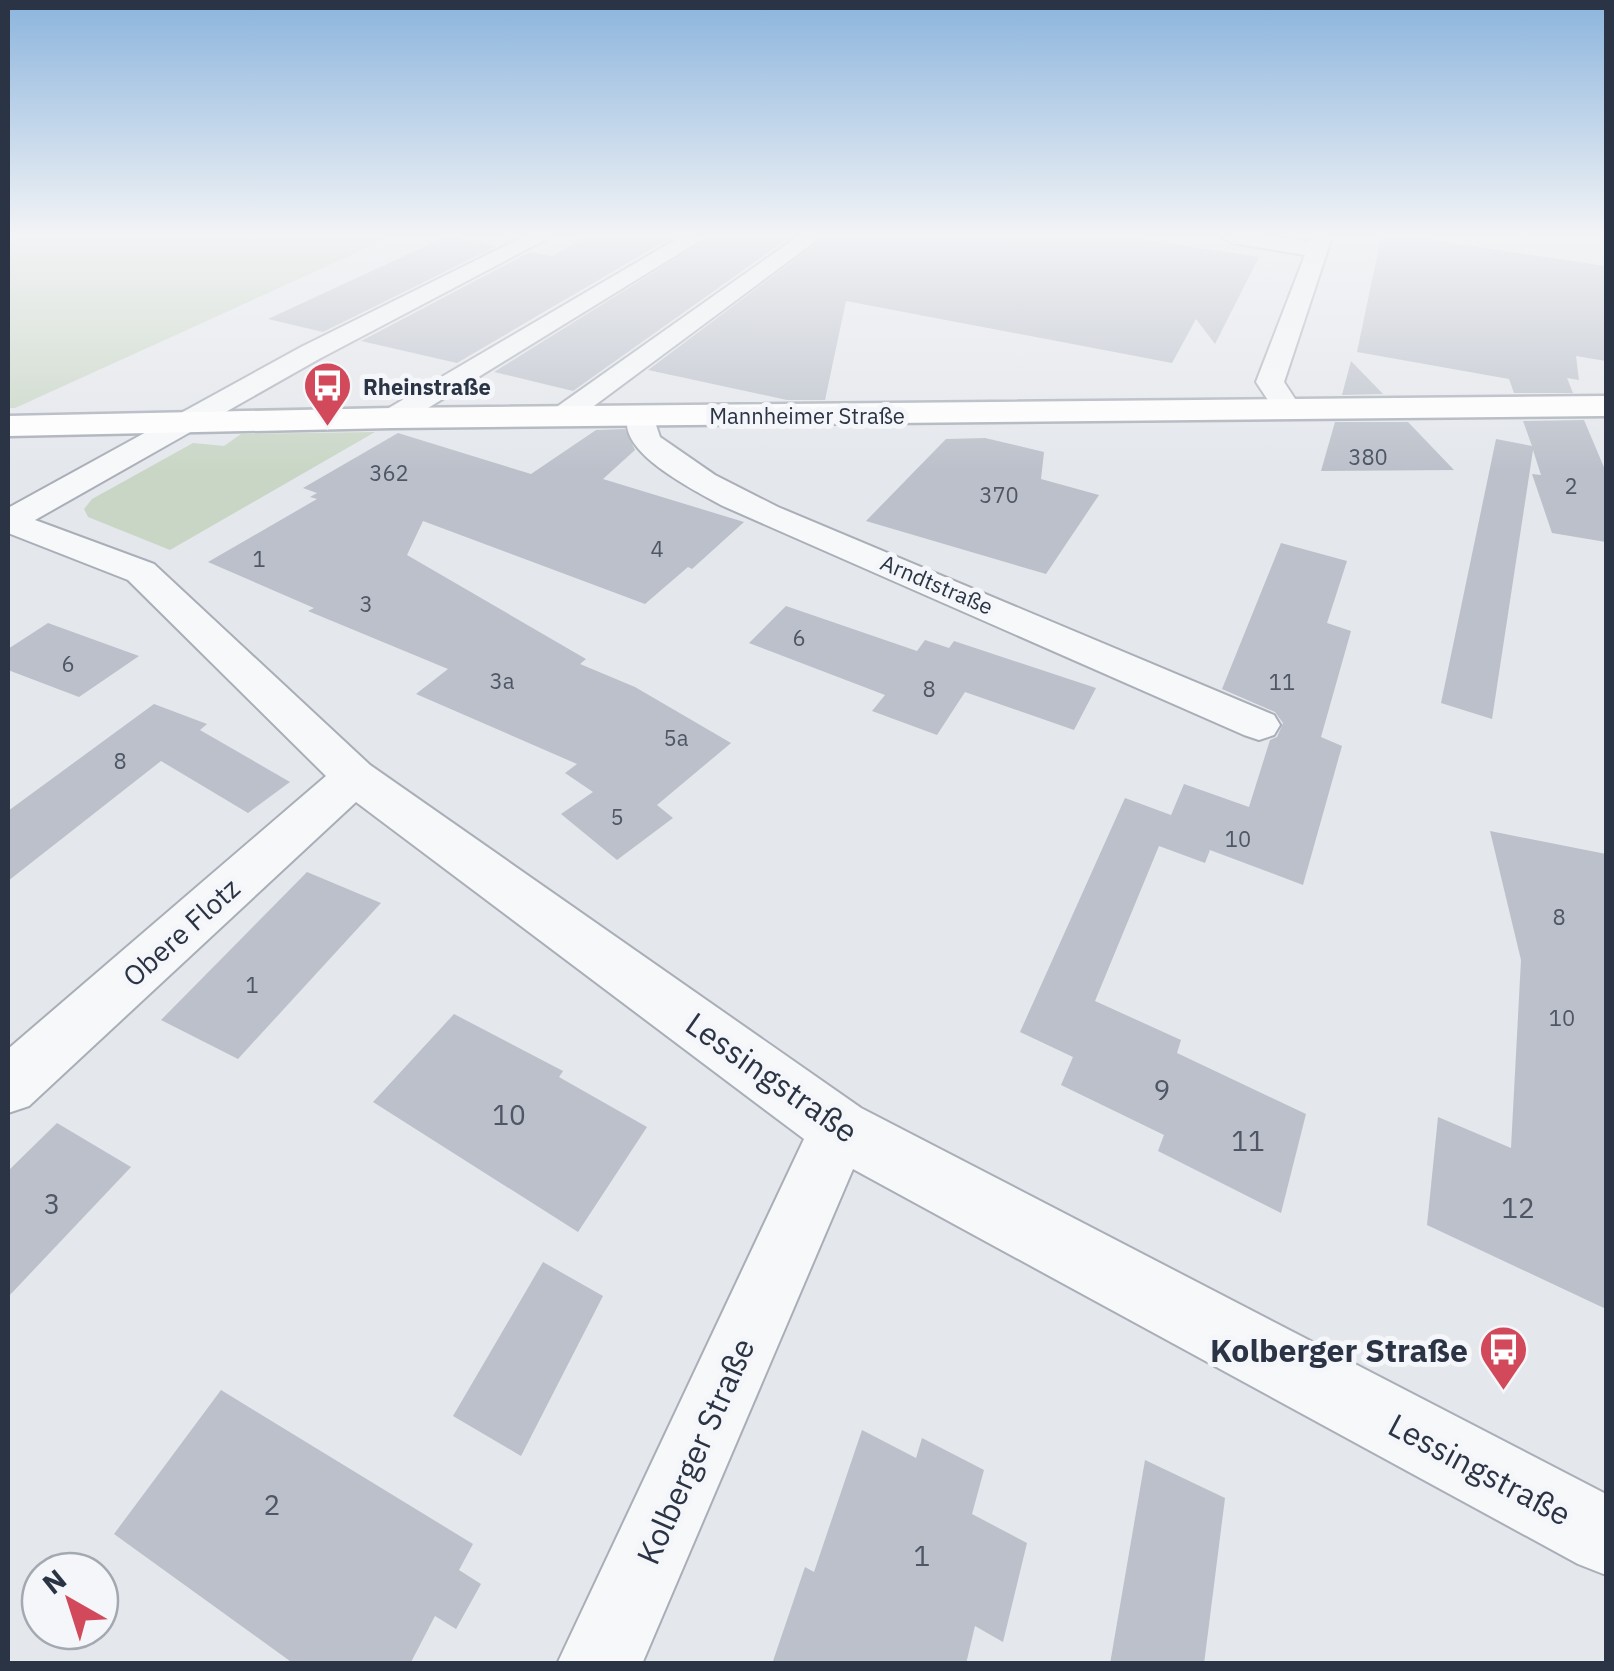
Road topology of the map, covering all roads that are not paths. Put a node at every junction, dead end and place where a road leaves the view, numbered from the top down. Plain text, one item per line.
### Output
1 (387, 315) edge
2 (565, 315) edge
3 (703, 315) edge
4 (1294, 315) edge
5 (1604, 409) edge
6 (1289, 410) junction
7 (641, 416) junction
8 (562, 417) junction
9 (392, 418) junction
10 (187, 422) junction
11 (8, 426) edge
12 (8, 521) edge
13 (1260, 726) dead end
14 (354, 777) junction
15 (8, 1086) edge
16 (840, 1129) junction
17 (1606, 1536) edge
18 (599, 1664) edge

1 - 10 street
2 - 9 street
3 - 8 street
4 - 6 street
5 - 6 street, Mannheimer Straße
6 - 7 street, Mannheimer Straße
7 - 8 street, Mannheimer Straße
7 - 13 street, Arndtstraße
8 - 9 street, Mannheimer Straße
9 - 10 street, Mannheimer Straße
10 - 11 street, Mannheimer Straße
10 - 12 street
12 - 14 street, Lessingstraße
14 - 15 street, Obere Flotz
14 - 16 street, Lessingstraße
16 - 17 street, Lessingstraße
16 - 18 street, Kolberger Straße

